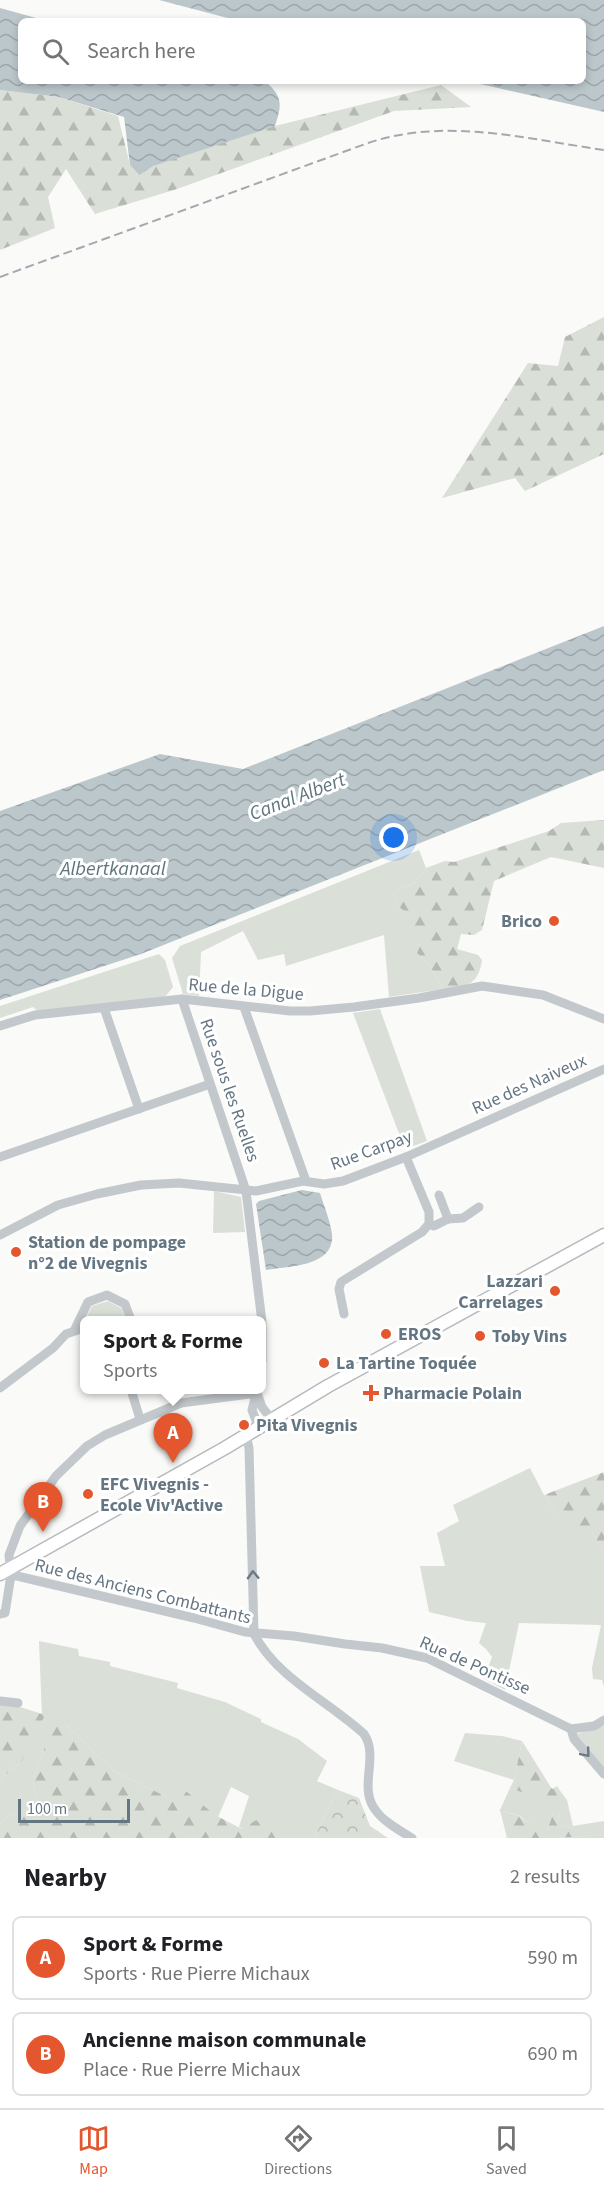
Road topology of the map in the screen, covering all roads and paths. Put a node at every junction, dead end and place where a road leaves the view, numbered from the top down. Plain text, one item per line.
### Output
1 (182, 999) junction
2 (244, 1007) junction
3 (104, 1008) junction
4 (604, 1019) edge
5 (0, 1026) edge
6 (604, 1069) edge
7 (210, 1084) junction
8 (139, 1109) junction
9 (467, 1129) joint
10 (0, 1156) edge
11 (406, 1157) junction
12 (306, 1181) junction
13 (246, 1191) junction
14 (439, 1195) dead end
15 (479, 1207) dead end
16 (448, 1219) junction
17 (429, 1224) junction
18 (0, 1235) edge
19 (604, 1235) edge
20 (344, 1314) dead end
21 (84, 1316) edge
22 (130, 1316) edge
23 (261, 1316) edge
24 (80, 1328) edge
25 (0, 1388) edge
26 (132, 1394) edge
27 (238, 1394) edge
28 (256, 1394) edge
29 (258, 1394) edge
30 (140, 1419) junction
31 (272, 1420) junction
32 (259, 1428) junction
33 (246, 1435) junction
34 (5, 1573) edge
35 (2, 1614) dead end
36 (254, 1634) junction
37 (0, 1701) edge
38 (18, 1703) dead end
39 (604, 1720) edge
40 (571, 1729) junction
41 (604, 1774) edge
42 (412, 1838) edge

1 - 2 street, Rue de la Digue
1 - 3 street, Rue de la Digue
1 - 7 street, Rue sous les Ruelles
2 - 4 street, Rue de la Digue
2 - 12 street
3 - 5 street, Rue de la Digue
3 - 8 street
6 - 9 street, Rue des Naiveux
7 - 8 street
7 - 13 street, Rue sous les Ruelles
8 - 10 street
9 - 11 street, Rue Carpay
11 - 12 street, Rue Carpay
11 - 17 street
12 - 13 street, Rue Carpay
13 - 18 street, Rue Carpay
13 - 23 street, Rue sous les Ruelles
14 - 16 street
15 - 16 street
16 - 17 street
17 - 20 street
19 - 31 main road
21 - 22 street
24 - 25 street
26 - 30 street
27 - 30 street
28 - 32 street
29 - 31 street
30 - 34 street
31 - 32 main road
32 - 33 main road
33 - 34 main road
36 -> 33 street
34 - 35 street, Rue des Anciens Combattants
34 - 36 street, Rue des Anciens Combattants
36 - 40 street, Rue de Pontisse
36 - 42 street, Rue des Anciens Combattants
37 - 38 street
39 - 40 street
40 -> 41 street

